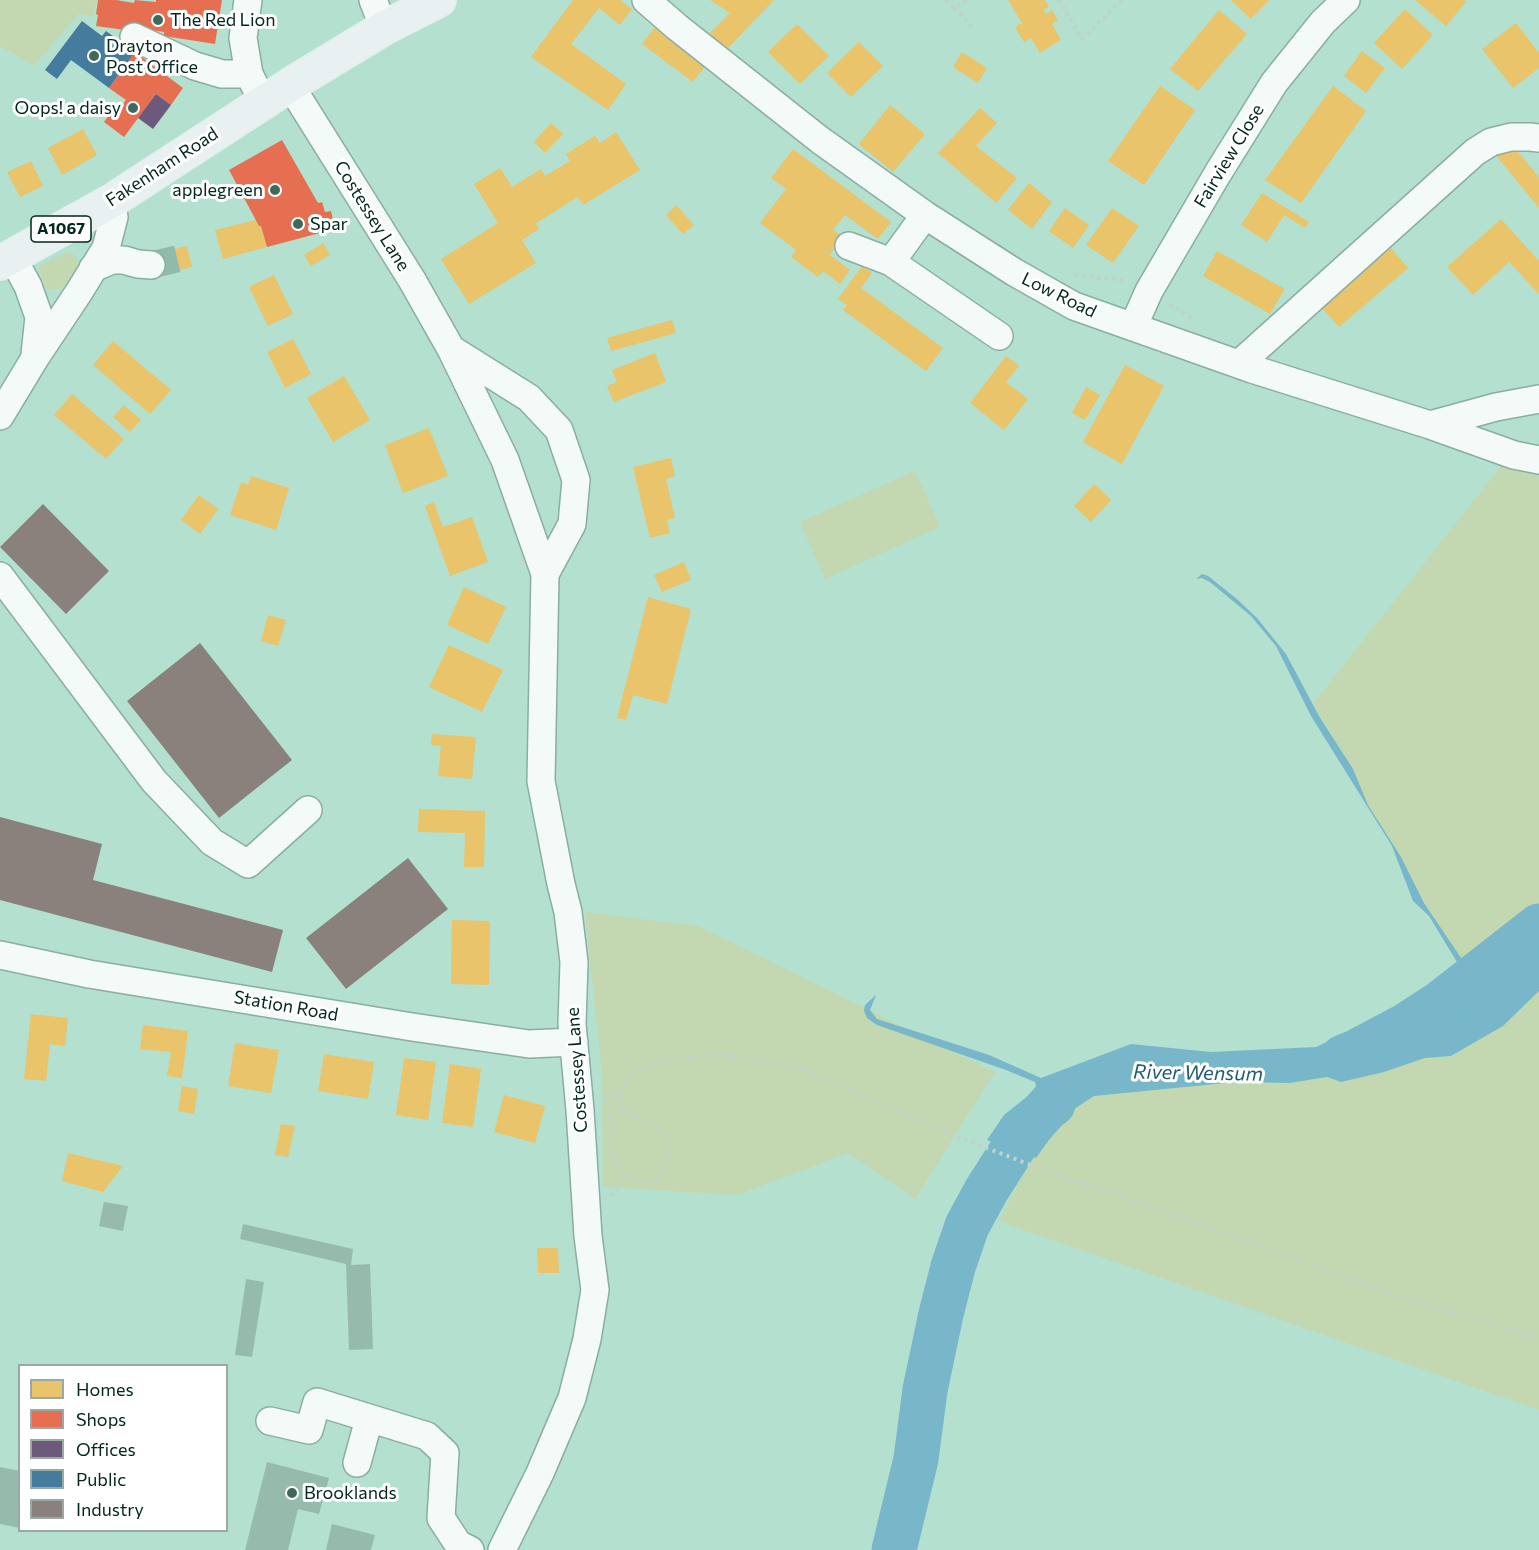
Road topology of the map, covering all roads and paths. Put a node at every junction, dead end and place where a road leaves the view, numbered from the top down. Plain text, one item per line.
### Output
1 (248, 0) edge
2 (439, 0) edge
3 (646, 0) edge
4 (946, 0) edge
5 (967, 0) edge
6 (1059, 0) edge
7 (1122, 0) edge
8 (1346, 0) edge
9 (954, 8) junction
10 (379, 14) edge
11 (972, 26) dead end
12 (134, 38) dead end
13 (268, 87) junction
14 (1539, 138) edge
15 (110, 202) junction
16 (925, 215) junction
17 (849, 246) dead end
18 (6, 260) edge
19 (891, 262) junction
20 (151, 265) tunnel mouth
21 (93, 268) junction
22 (79, 292) junction
23 (34, 303) junction
24 (1133, 327) junction
25 (999, 336) dead end
26 (451, 349) junction
27 (35, 358) junction
28 (1239, 364) junction
29 (1539, 399) edge
30 (0, 416) edge
31 (1430, 425) junction
32 (1539, 460) edge
33 (545, 574) junction
34 (0, 576) edge
35 (308, 810) dead end
36 (0, 955) edge
37 (574, 1042) junction
38 (605, 1114) dead end
39 (1539, 1337) edge
40 (369, 1419) junction
41 (270, 1421) dead end
42 (357, 1464) dead end
43 (470, 1550) edge
44 (502, 1550) edge

1 - 13 street
2 - 10 main road, A1067
3 - 16 street, Low Road
4 - 9 path
5 - 9 path
6 - 7 path
8 - 24 street, Fairview Close
9 - 11 path
10 - 13 main road, A1067
12 - 13 street
13 - 15 main road, Fakenham Road / A1067
13 - 26 street, Costessey Lane
14 - 28 street
15 - 18 main road, Fakenham Road / A1067
15 - 21 street
16 - 19 street
16 - 24 street, Low Road
17 - 19 street
18 - 23 street
19 - 25 street
20 - 21 street
21 - 22 street
22 - 23 street
22 - 27 street
23 - 27 street
24 - 28 street, Low Road
26 - 33 street, Costessey Lane
26 - 33 street, Costessey Lane
27 - 30 street
28 - 31 street, Low Road
29 - 31 street
31 - 32 street, Low Road
33 - 37 street, Costessey Lane
34 - 35 street
36 - 37 street, Station Road
37 - 44 street, Costessey Lane
38 - 39 path
40 - 41 street
40 - 42 street
40 - 43 street

